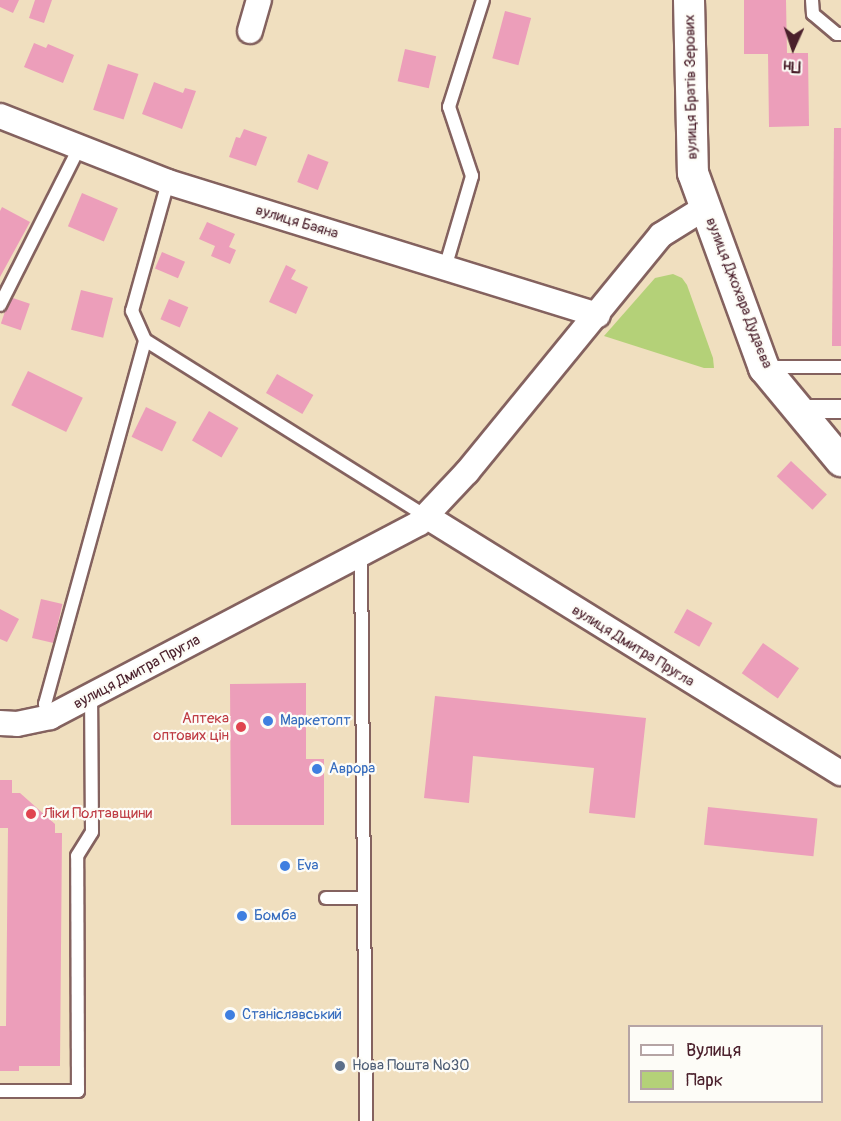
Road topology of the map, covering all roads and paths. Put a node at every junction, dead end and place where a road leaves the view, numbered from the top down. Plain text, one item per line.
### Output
1 (260, 0) edge
2 (483, 0) edge
3 (689, 0) edge
4 (812, 0) edge
5 (250, 31) dead end
6 (841, 34) edge
7 (0, 116) edge
8 (79, 148) junction
9 (168, 182) junction
10 (706, 207) junction
11 (445, 268) junction
12 (0, 305) edge
13 (598, 315) junction
14 (145, 340) junction
15 (841, 367) edge
16 (764, 368) junction
17 (841, 409) edge
18 (800, 410) junction
19 (841, 461) edge
20 (426, 516) junction
21 (361, 554) junction
22 (91, 697) junction
23 (50, 717) junction
24 (0, 723) edge
25 (841, 773) edge
26 (326, 898) dead end
27 (364, 898) junction
28 (0, 1091) edge
29 (366, 1121) edge

1 - 5 street
2 - 11 lane
3 - 10 street, вулиця Братів Зерових
4 - 6 lane
7 - 8 street, вулиця Баяна
8 - 9 street, вулиця Баяна
8 - 12 lane
9 - 11 street, вулиця Баяна
9 - 14 lane
10 - 13 street, вулиця Дмитра Пругла
10 - 16 street, вулиця Джохара Дудаєва
11 - 13 street, вулиця Баяна
13 - 20 street, вулиця Дмитра Пругла
14 - 20 lane
14 - 23 lane
15 - 16 lane
16 - 18 street, вулиця Джохара Дудаєва
17 - 18 street
18 - 19 street, вулиця Джохара Дудаєва
20 - 21 street, вулиця Дмитра Пругла
20 - 25 street, вулиця Дмитра Пругла
21 - 22 street, вулиця Дмитра Пругла
21 - 27 lane
22 - 23 street, вулиця Дмитра Пругла
22 - 28 lane
23 - 24 street, вулиця Дмитра Пругла
26 - 27 lane
27 - 29 lane

